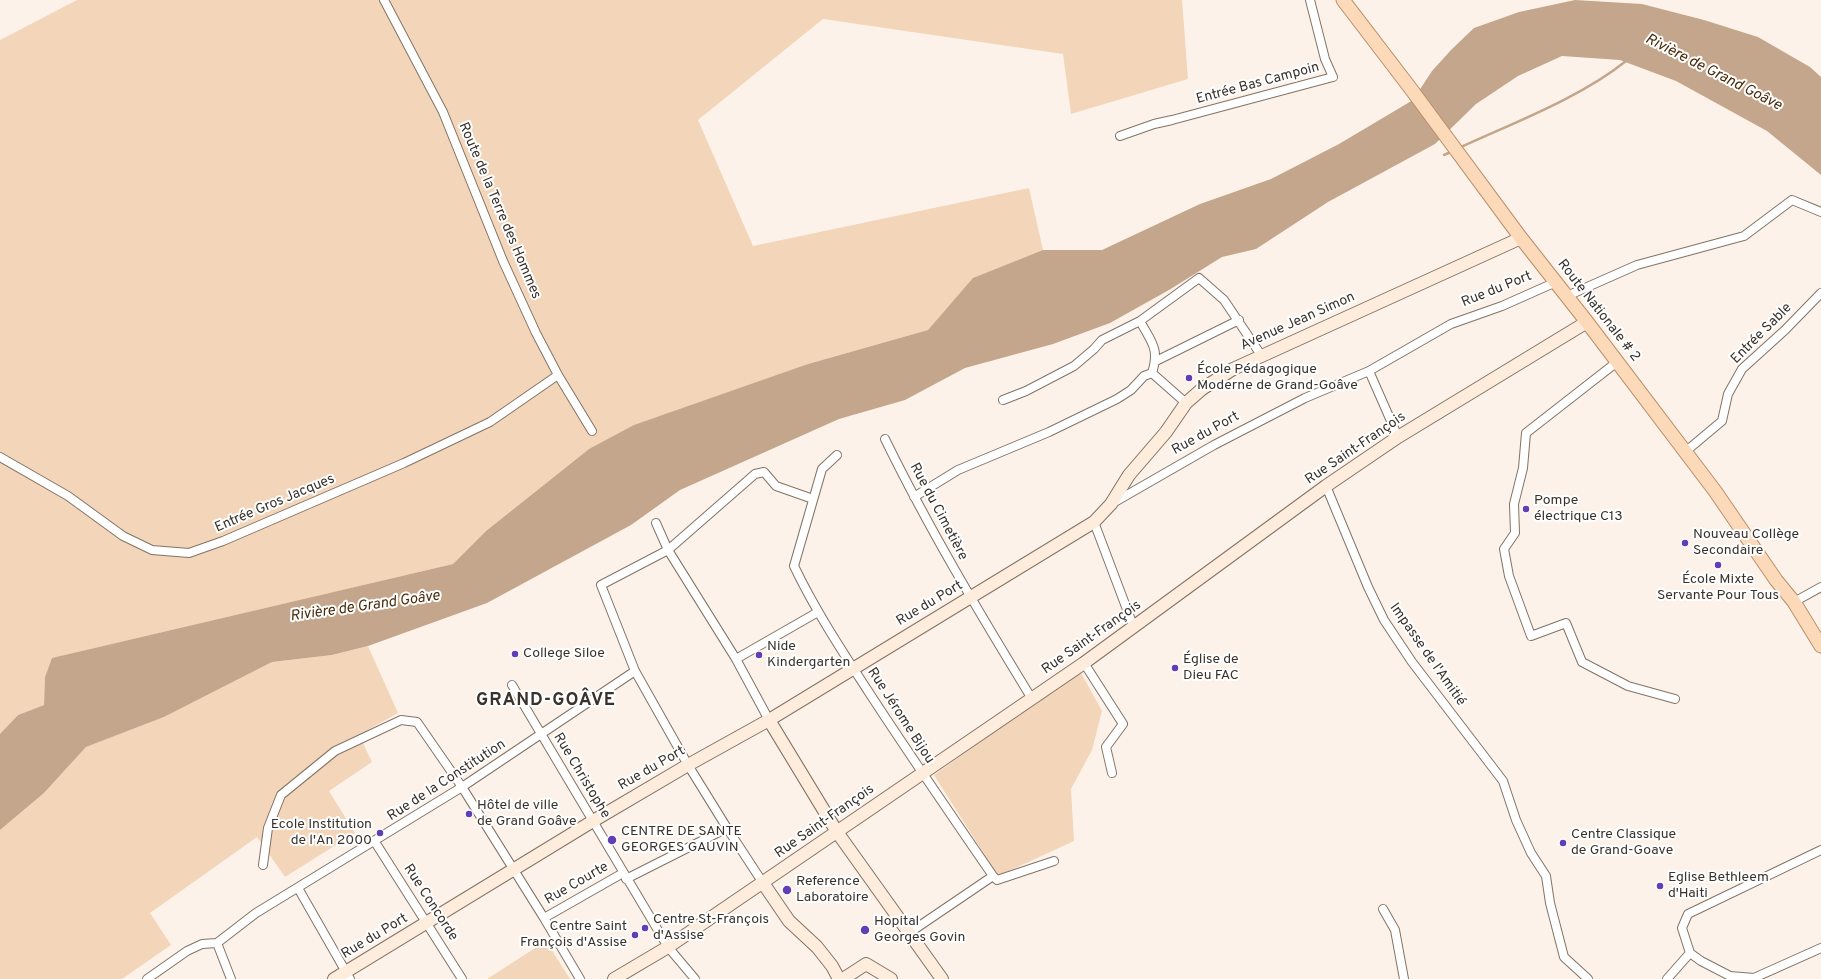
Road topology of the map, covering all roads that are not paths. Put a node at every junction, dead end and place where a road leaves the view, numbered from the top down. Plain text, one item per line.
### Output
1 (384, 0) edge
2 (1310, 0) edge
3 (1343, 0) edge
4 (1120, 136) dead end
5 (1821, 212) edge
6 (1521, 238) junction
7 (1556, 282) junction
8 (1821, 293) edge
9 (1566, 296) junction
10 (1239, 320) junction
11 (1140, 321) junction
12 (1587, 322) junction
13 (1261, 354) junction
14 (1156, 361) junction
15 (1617, 362) junction
16 (1368, 371) junction
17 (1152, 373) junction
18 (558, 375) junction
19 (1003, 400) dead end
20 (1186, 403) junction
21 (592, 431) dead end
22 (1398, 437) junction
23 (885, 439) dead end
24 (1685, 452) junction
25 (836, 455) dead end
26 (0, 457) edge
27 (1326, 486) junction
28 (914, 497) junction
29 (813, 499) junction
30 (1111, 504) junction
31 (1094, 522) junction
32 (656, 523) dead end
33 (668, 550) junction
34 (1821, 587) edge
35 (970, 597) junction
36 (1794, 602) junction
37 (818, 612) junction
38 (1134, 628) junction
39 (1821, 646) edge
40 (736, 659) junction
41 (1084, 663) junction
42 (853, 668) junction
43 (635, 671) junction
44 (512, 685) dead end
45 (1032, 699) junction
46 (1675, 699) dead end
47 (769, 720) junction
48 (542, 734) junction
49 (688, 765) junction
50 (1112, 773) dead end
51 (922, 774) junction
52 (462, 787) junction
53 (593, 821) junction
54 (727, 828) junction
55 (837, 832) junction
56 (375, 842) junction
57 (1821, 850) edge
58 (1054, 861) dead end
59 (263, 865) dead end
60 (514, 869) junction
61 (625, 876) junction
62 (993, 876) junction
63 (763, 883) junction
64 (298, 888) junction
65 (1383, 909) dead end
66 (544, 918) junction
67 (427, 923) junction
68 (909, 933) junction
69 (217, 943) junction
70 (668, 947) junction
71 (1821, 948) edge
72 (1690, 952) junction
73 (348, 975) edge
74 (147, 979) edge
75 (231, 979) edge
76 (334, 979) edge
77 (462, 979) edge
78 (580, 979) edge
79 (614, 979) edge
80 (695, 979) edge
81 (839, 979) edge
82 (843, 979) edge
83 (891, 979) edge
84 (942, 979) edge
85 (1404, 979) edge
86 (1588, 979) edge
87 (1667, 979) edge

1 - 18 street, Route de la Terre des Hommes
2 - 4 street, Entrée Bas Campoin
3 - 6 main road, Route Nationale # 2
5 - 9 street
6 - 7 main road, Route Nationale # 2
6 - 13 street, Avenue Jean Simon
7 - 9 main road, Route Nationale # 2
7 - 16 street, Rue du Port
8 - 24 street, Entrée Sable
9 - 12 main road, Route Nationale # 2
10 - 11 street
10 - 13 street
10 - 14 street
11 - 14 street
11 - 19 street
12 - 15 main road, Route Nationale # 2
12 - 22 street, Rue Saint-François
13 - 20 street, Avenue Jean Simon
14 - 17 street
15 - 24 main road, Route Nationale # 2
15 - 46 street
16 - 22 street
16 - 30 street, Rue du Port
17 - 20 street
17 - 28 street
18 - 21 street, Route de la Terre des Hommes
18 - 26 street, Entrée Gros Jacques
20 - 30 street, Avenue Jean Simon
22 - 27 street, Rue Saint-François
23 - 28 street, Rue du Cimetière
24 - 36 main road, Route Nationale # 2
25 - 29 street, Rue Jérome Bijou
27 - 38 street, Rue Saint-François
27 - 86 street, Impasse de l'Amitié
28 - 35 street, Rue du Cimetière
29 - 33 street
29 - 37 street, Rue Jérome Bijou
30 - 31 street, Rue du Port
31 - 35 street, Rue du Port
31 - 38 street
32 - 33 street
33 - 40 street
33 - 43 street
34 - 36 street
35 - 42 street, Rue du Port
35 - 45 street, Rue du Cimetière
36 - 39 main road, Route Nationale # 2
37 - 40 street
37 - 42 street, Rue Jérome Bijou
38 - 41 street, Rue Saint-François
40 - 47 street
41 - 45 street, Rue Saint-François
41 - 50 street
42 - 47 street, Rue du Port
42 - 51 street, Rue Jérome Bijou
43 - 48 street, Rue de la Constitution
43 - 49 street
44 - 48 street, Rue Christophe
45 - 51 street, Rue Saint-François
47 - 49 street, Rue du Port
47 - 55 street
48 - 52 street, Rue de la Constitution
48 - 53 street, Rue Christophe
49 - 53 street, Rue du Port
49 - 54 street
51 - 55 street, Rue Saint-François
51 - 62 street, Rue Jérome Bijou
52 - 56 street, Rue de la Constitution
52 - 59 street
52 - 60 street
53 - 60 street, Rue du Port
53 - 61 street, Rue Christophe
54 - 61 street, Rue Courte
54 - 63 street
55 - 63 street, Rue Saint-François
55 - 68 street
56 - 64 street, Rue de la Constitution
56 - 67 street, Rue Concorde
57 - 72 street
58 - 62 street
60 - 66 street
60 - 67 street, Rue du Port
61 - 66 street, Rue Courte
61 - 70 street, Rue Christophe
62 - 68 street
63 - 70 street, Rue Saint-François
63 - 81 street
64 - 69 street, Rue de la Constitution
64 - 73 street
65 - 85 street
66 - 78 street
67 - 73 street, Rue du Port
67 - 77 street, Rue Concorde
68 - 84 street
69 - 74 street, Rue de la Constitution
69 - 75 street
70 - 79 street, Rue Saint-François
70 - 80 street, Rue Christophe
71 - 72 street
72 - 87 street
73 - 76 street, Rue du Port
82 - 83 street

